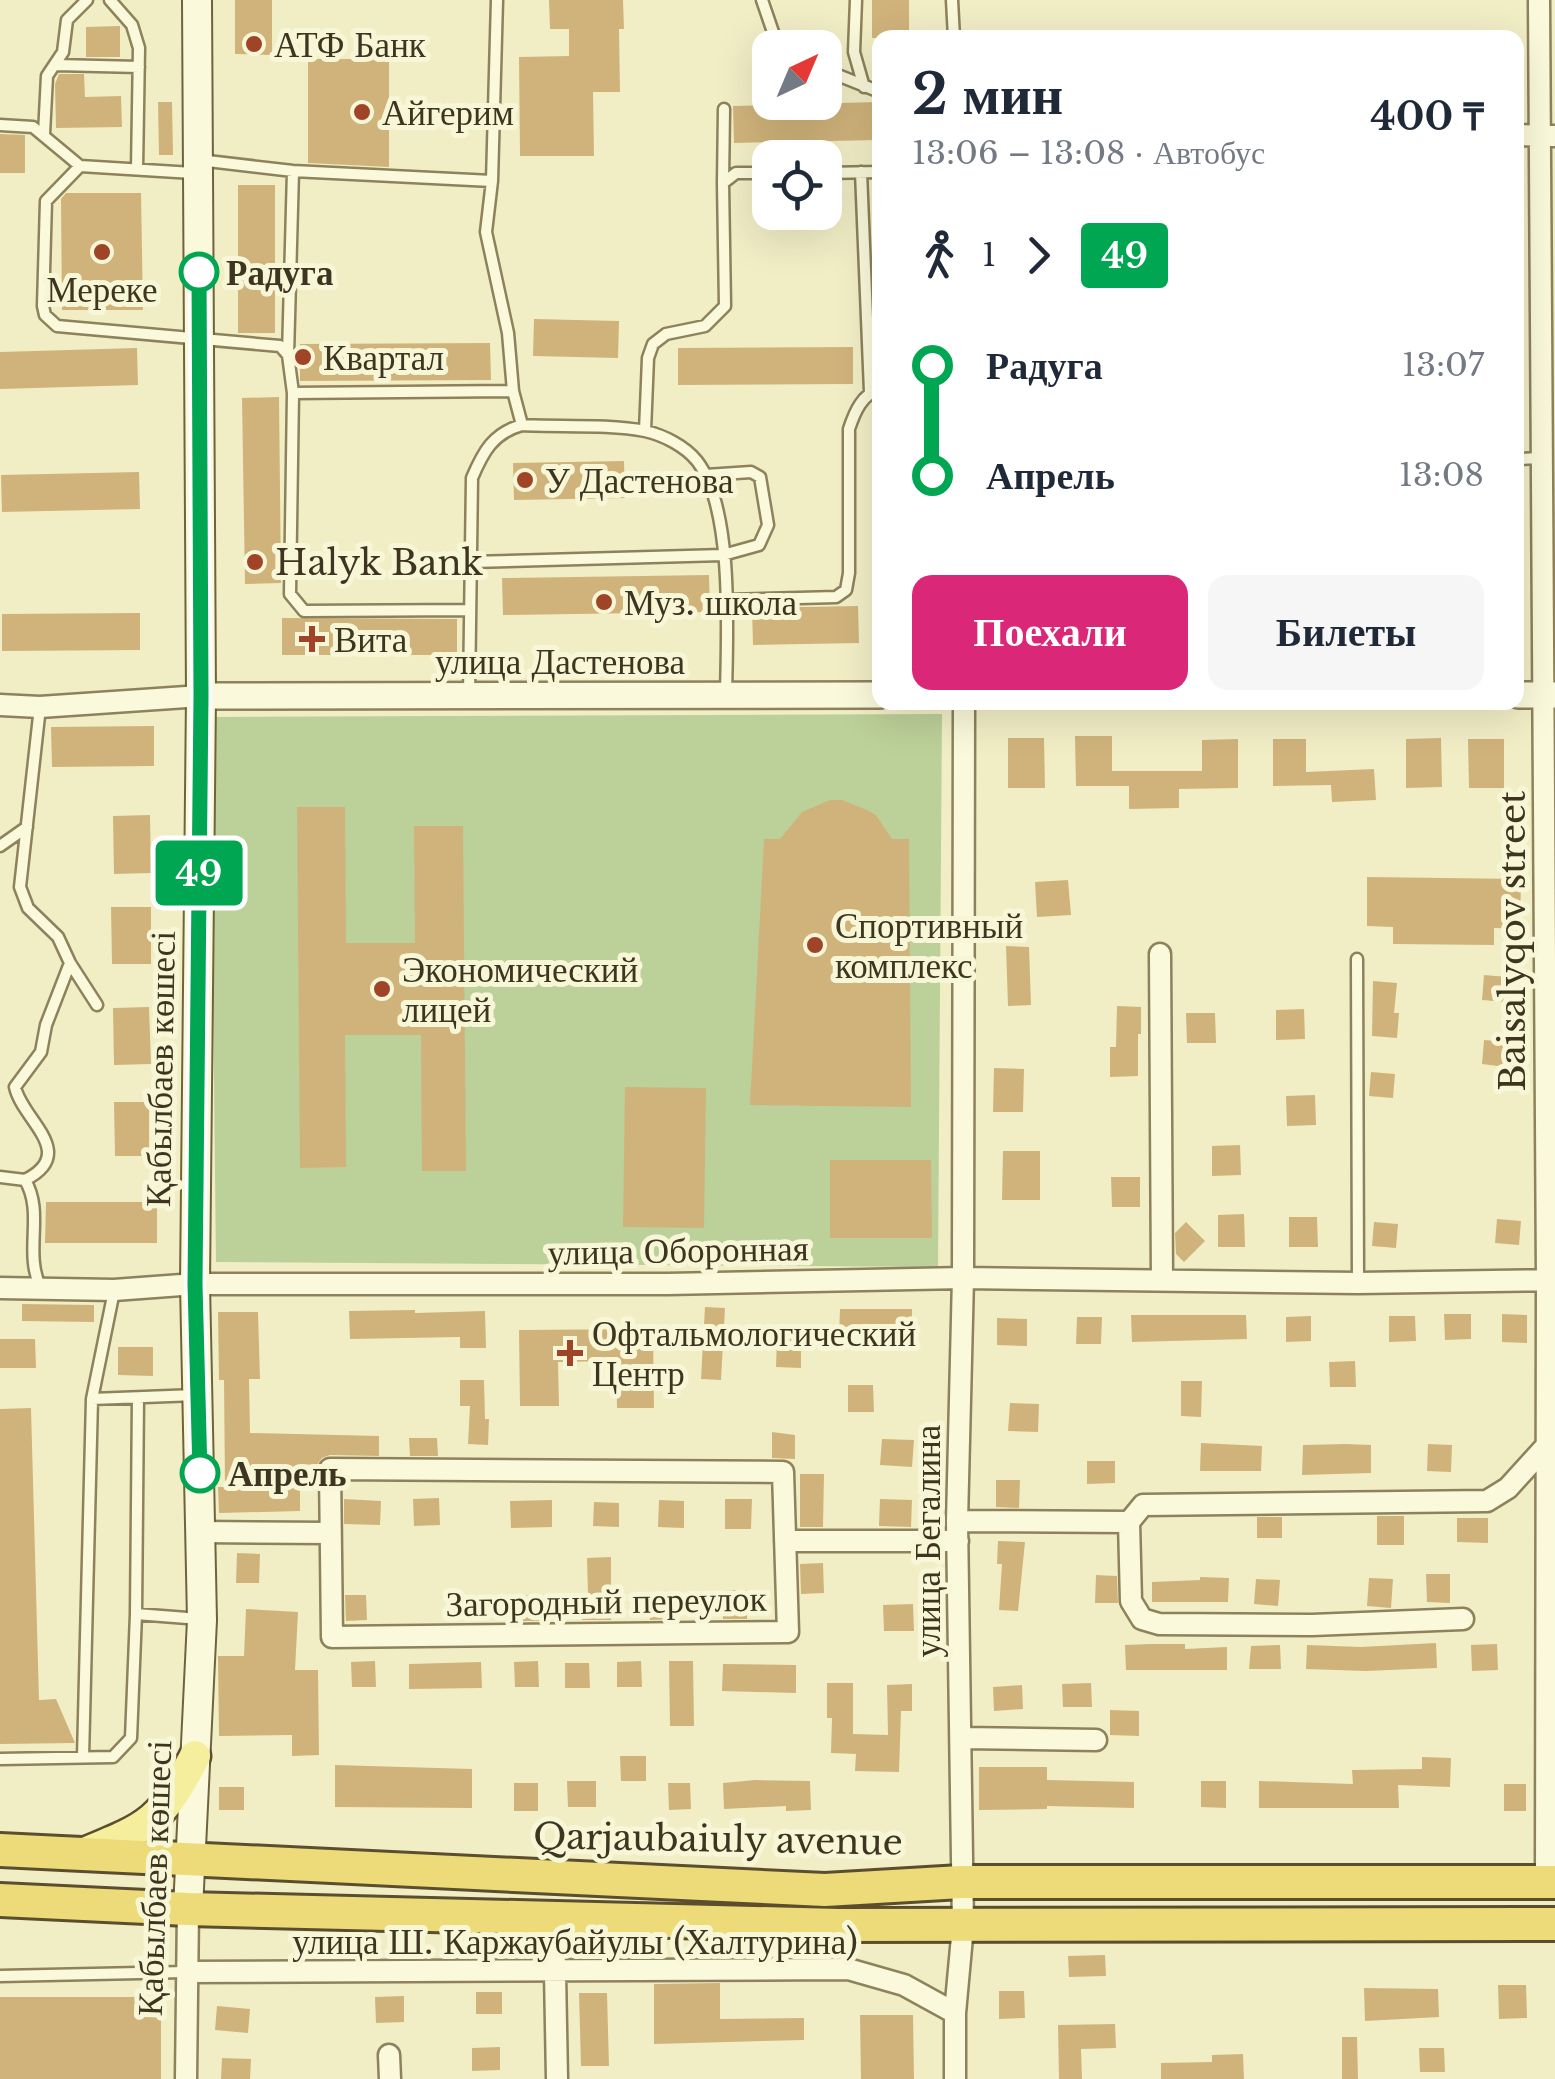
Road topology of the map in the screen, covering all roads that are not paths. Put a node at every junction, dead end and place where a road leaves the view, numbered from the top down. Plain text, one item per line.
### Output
1 (87, 0) edge
2 (110, 0) edge
3 (198, 0) edge
4 (497, 0) edge
5 (762, 0) edge
6 (856, 0) edge
7 (952, 0) edge
8 (1538, 0) edge
9 (772, 30) edge
10 (954, 30) edge
11 (56, 65) junction
12 (138, 67) junction
13 (842, 77) edge
14 (864, 87) junction
15 (872, 90) edge
16 (724, 110) dead end
17 (0, 125) edge
18 (44, 134) junction
19 (1547, 136) edge
20 (80, 166) junction
21 (200, 167) junction
22 (138, 170) junction
23 (293, 171) junction
24 (842, 172) edge
25 (861, 172) junction
26 (872, 172) edge
27 (752, 173) edge
28 (492, 181) junction
29 (724, 183) junction
30 (198, 338) junction
31 (872, 343) edge
32 (1548, 350) edge
33 (288, 355) junction
34 (513, 391) junction
35 (293, 393) junction
36 (872, 393) edge
37 (522, 425) junction
38 (645, 431) junction
39 (1542, 458) junction
40 (1524, 459) edge
41 (706, 475) junction
42 (722, 554) junction
43 (470, 562) junction
44 (727, 600) junction
45 (470, 610) junction
46 (726, 695) junction
47 (872, 695) edge
48 (1538, 695) edge
49 (201, 696) junction
50 (469, 696) junction
51 (0, 704) edge
52 (40, 707) junction
53 (964, 710) edge
54 (27, 827) junction
55 (0, 846) edge
56 (1160, 954) dead end
57 (1357, 958) dead end
58 (70, 963) junction
59 (97, 1005) dead end
60 (0, 1177) edge
61 (25, 1180) junction
62 (963, 1278) junction
63 (1162, 1280) junction
64 (1551, 1280) edge
65 (1358, 1283) junction
66 (195, 1284) junction
67 (0, 1288) edge
68 (42, 1289) junction
69 (114, 1290) junction
70 (198, 1394) junction
71 (138, 1398) junction
72 (92, 1399) junction
73 (1548, 1444) junction
74 (1128, 1522) junction
75 (957, 1531) junction
76 (201, 1532) junction
77 (328, 1533) junction
78 (785, 1540) junction
79 (136, 1614) junction
80 (1463, 1619) dead end
81 (202, 1620) junction
82 (962, 1738) junction
83 (1096, 1740) dead end
84 (195, 1756) junction
85 (83, 1757) junction
86 (0, 1759) edge
87 (0, 1850) edge
88 (82, 1854) junction
89 (190, 1858) junction
90 (961, 1882) junction
91 (1550, 1882) edge
92 (0, 1900) edge
93 (188, 1909) junction
94 (554, 1919) junction
95 (1555, 1924) edge
96 (963, 1926) junction
97 (555, 1970) junction
98 (186, 1972) junction
99 (0, 1976) edge
100 (955, 2013) junction
101 (389, 2055) dead end
102 (186, 2079) edge
103 (390, 2079) edge
104 (556, 2079) edge
105 (954, 2079) edge

1 - 11 lane
2 - 12 lane
3 - 21 main road, Қабылбаев көшесі
4 - 28 lane
5 - 9 lane
6 - 14 lane
7 - 10 lane
8 - 19 street, Baisalyqov street
11 - 12 lane
11 - 18 lane
12 - 22 lane
13 - 14 lane
14 - 15 lane
16 - 29 lane
17 - 18 lane
18 - 20 lane
19 - 32 street, Baisalyqov street
20 - 22 lane
20 - 30 lane
21 - 22 lane
21 - 23 lane
21 - 30 main road, Қабылбаев көшесі
23 - 28 lane
23 - 33 lane
24 - 25 lane
25 - 26 lane
25 - 31 lane
27 - 29 lane
28 - 34 lane
29 - 38 lane
30 - 33 lane
30 - 49 main road, Қабылбаев көшесі
32 - 39 street, Baisalyqov street
33 - 35 lane
34 - 35 lane
34 - 37 lane
35 - 45 lane
36 - 44 lane
37 - 38 lane
37 - 43 lane
38 - 41 lane
39 - 40 lane
39 - 48 street, Baisalyqov street
41 - 42 lane
41 - 42 lane
42 - 43 lane
42 - 44 lane
43 - 45 lane
44 - 46 lane
45 - 50 lane
46 - 47 street, улица Дастенова
46 - 50 street, улица Дастенова
48 - 64 street, Baisalyqov street
49 - 50 street, улица Дастенова
49 - 52 street, улица Дастенова
49 - 66 main road, Қабылбаев көшесі
51 - 52 street, улица Дастенова
52 - 54 lane
53 - 62 street, улица Бегалина
54 - 55 lane
54 - 58 lane
56 - 63 street
57 - 65 lane
58 - 59 lane
58 - 61 lane
60 - 61 lane
61 - 68 lane
62 - 63 street, улица Оборонная
62 - 66 street, улица Оборонная
62 - 75 street, улица Бегалина
63 - 65 street, улица Оборонная
64 - 65 street, улица Оборонная
64 - 73 street, Baisalyqov street
66 - 69 street, улица Оборонная
66 - 70 main road, Қабылбаев көшесі
67 - 68 street, улица Оборонная
68 - 69 street, улица Оборонная
69 - 72 lane
70 - 71 lane
70 - 76 main road, Қабылбаев көшесі
71 - 72 lane
71 - 79 lane
72 - 85 lane
73 - 74 street
73 - 91 street, Baisalyqov street
74 - 75 street
74 - 80 street
75 - 78 street
75 - 82 street, улица Бегалина
76 - 77 street
76 - 81 main road, Қабылбаев көшесі
77 - 78 street, Загородный переулок
77 - 78 street, Загородный переулок
79 - 81 lane
79 - 85 lane
81 - 84 main road, Қабылбаев көшесі
82 - 83 street
82 - 90 street, улица Бегалина
84 - 88 main road
84 - 89 main road, Қабылбаев көшесі
85 - 86 lane
87 - 88 highway, Qarjaubaiuly avenue
88 - 89 highway, Qarjaubaiuly avenue
89 - 90 highway, Qarjaubaiuly avenue
89 - 93 main road, Қабылбаев көшесі
90 - 91 highway, Qarjaubaiuly avenue
90 - 96 street, улица Бегалина
92 - 93 highway
93 - 94 highway
93 - 98 street, Қабылбаев көшесі
94 - 96 highway
94 - 97 street
95 - 96 highway
96 - 100 street, улица Бегалина
97 - 98 street, улица Ш. Каржаубайулы (Халтурина)
97 - 100 street, улица Ш. Каржаубайулы (Халтурина)
97 - 104 street
98 - 99 lane
98 - 102 street, Қабылбаев көшесі
100 - 105 street, улица Бегалина
101 - 103 street

